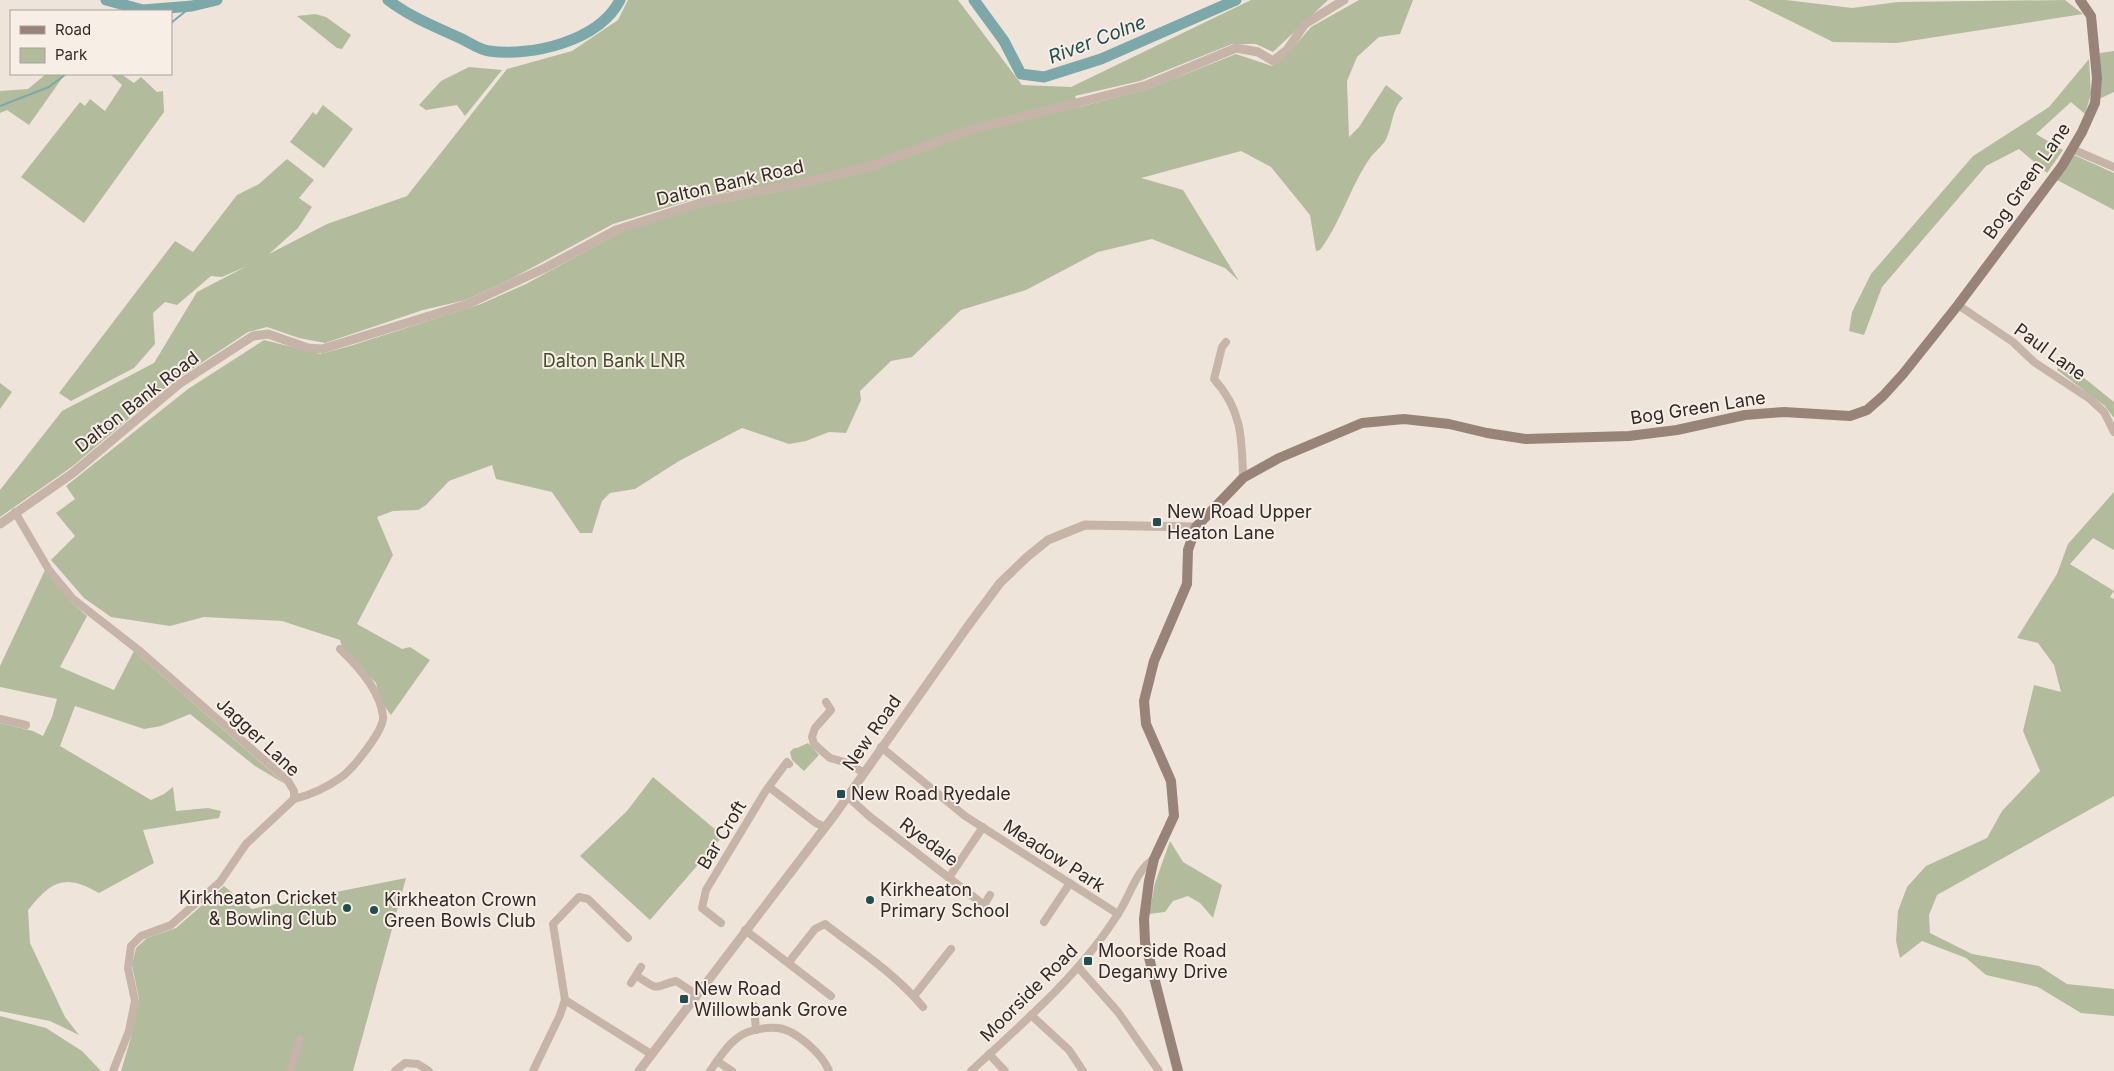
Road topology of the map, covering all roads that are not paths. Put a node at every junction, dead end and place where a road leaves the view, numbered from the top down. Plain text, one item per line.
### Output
1 (1344, 0) edge
2 (2080, 0) edge
3 (2072, 149) junction
4 (2114, 167) edge
5 (1958, 305) junction
6 (1226, 342) dead end
7 (2114, 432) edge
8 (1243, 478) junction
9 (14, 512) junction
10 (0, 524) edge
11 (1196, 526) junction
12 (340, 649) dead end
13 (826, 702) dead end
14 (0, 719) edge
15 (26, 726) dead end
16 (881, 747) junction
17 (790, 764) dead end
18 (864, 773) junction
19 (769, 787) junction
20 (847, 796) junction
21 (294, 798) junction
22 (825, 827) junction
23 (983, 827) junction
24 (1154, 859) junction
25 (950, 876) junction
26 (1070, 883) junction
27 (990, 895) dead end
28 (1118, 914) junction
29 (1044, 922) dead end
30 (721, 923) dead end
31 (745, 930) junction
32 (623, 937) dead end
33 (951, 949) dead end
34 (789, 962) junction
35 (641, 967) dead end
36 (1078, 967) junction
37 (637, 976) junction
38 (631, 983) dead end
39 (696, 994) junction
40 (831, 996) dead end
41 (914, 996) junction
42 (565, 1000) junction
43 (754, 1006) dead end
44 (923, 1007) dead end
45 (1031, 1015) junction
46 (756, 1030) junction
47 (300, 1039) dead end
48 (651, 1054) junction
49 (989, 1054) junction
50 (718, 1061) junction
51 (113, 1071) edge
52 (290, 1071) edge
53 (395, 1071) edge
54 (429, 1071) edge
55 (533, 1071) edge
56 (639, 1071) edge
57 (710, 1071) edge
58 (732, 1071) edge
59 (829, 1071) edge
60 (971, 1071) edge
61 (1004, 1071) edge
62 (1083, 1071) edge
63 (1159, 1071) edge
64 (1178, 1071) edge

1 - 9 street, Dalton Bank Road
2 - 3 main road, Bog Green Lane
3 - 4 street
3 - 5 main road, Bog Green Lane
5 - 7 street, Paul Lane
5 - 8 main road, Bog Green Lane
6 - 8 street
8 - 11 main road, Bog Green Lane
9 - 10 street, Dalton Bank Road
9 - 21 street, Jagger Lane
11 - 16 street, New Road
11 - 24 main road
12 - 21 street
13 - 18 street
14 - 15 street
16 - 18 street, New Road
16 - 23 street, Meadow Park
17 - 19 street, Bar Croft
18 - 20 street, New Road
19 - 22 street
19 - 30 street, Bar Croft
20 - 22 street, New Road
20 - 25 street, Ryedale
21 - 51 street, Jagger Lane
22 - 31 street, New Road
23 - 25 street
23 - 26 street, Meadow Park
24 - 28 street, Moorside Road
24 - 64 main road
25 - 27 street, Ryedale
26 - 28 street, Meadow Park
26 - 29 street
28 - 36 street, Moorside Road
31 - 34 street
31 - 39 street, New Road
32 - 42 street
33 - 41 street
34 - 40 street
34 - 41 street
35 - 37 street
36 - 45 street, Moorside Road
36 - 63 street
37 - 38 street
37 - 39 street
39 - 48 street, New Road
41 - 44 street
42 - 48 street
42 - 55 street
43 - 46 street
45 - 49 street, Moorside Road
45 - 62 street
46 - 50 street
46 - 59 street
47 - 52 street
48 - 56 street, New Road
49 - 60 street, Moorside Road
49 - 61 street
50 - 57 street
50 - 58 street
53 - 54 street

